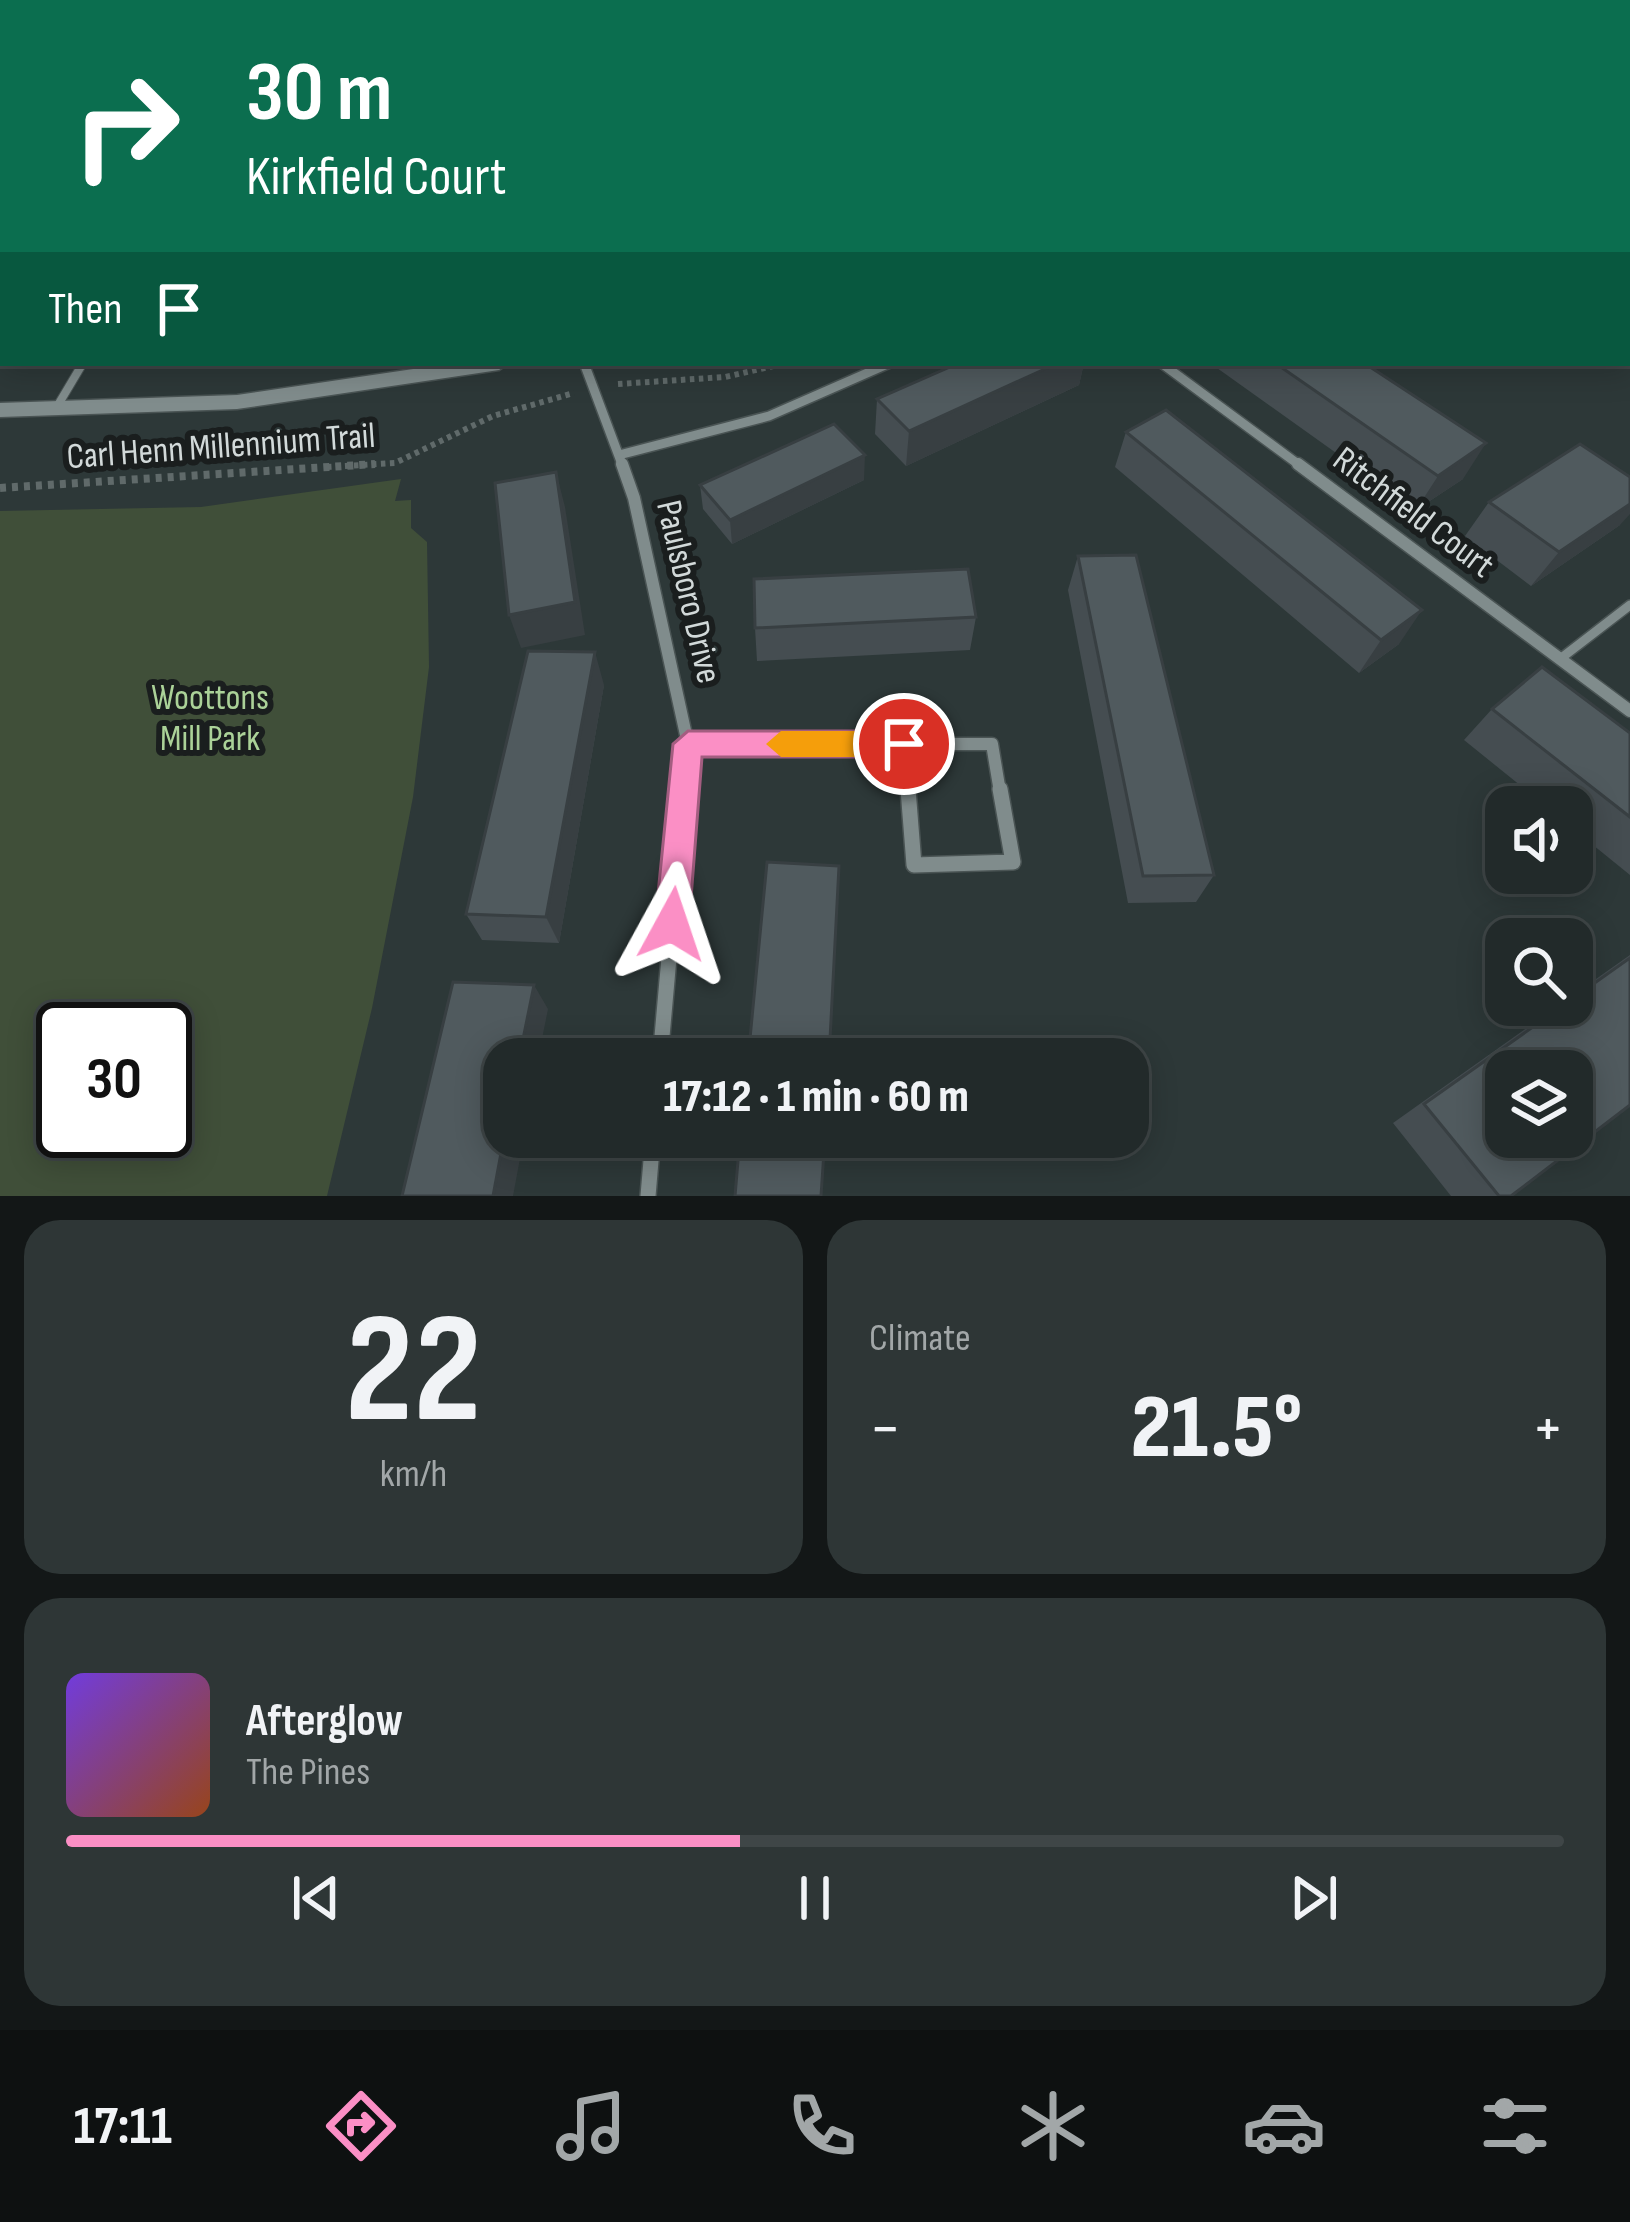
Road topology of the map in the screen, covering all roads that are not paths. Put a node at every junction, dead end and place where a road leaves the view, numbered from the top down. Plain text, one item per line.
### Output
1 (81, 366) edge
2 (479, 366) edge
3 (585, 366) edge
4 (883, 366) edge
5 (1165, 366) edge
6 (0, 410) edge
7 (55, 410) junction
8 (619, 455) junction
9 (1630, 605) edge
10 (1560, 659) junction
11 (1630, 712) edge
12 (688, 744) junction
13 (904, 744) junction
14 (662, 1038) edge
15 (651, 1158) edge
16 (648, 1196) edge

1 - 7 lane
2 - 7 main road
3 - 8 street, Paulsboro Drive
4 - 8 street
5 - 10 street, Ritchfield Court
6 - 7 main road
8 - 12 street, Paulsboro Drive
9 - 10 lane
10 - 11 street, Ritchfield Court
12 - 13 street
12 - 14 street, Paulsboro Drive
13 - 13 street
15 - 16 street

